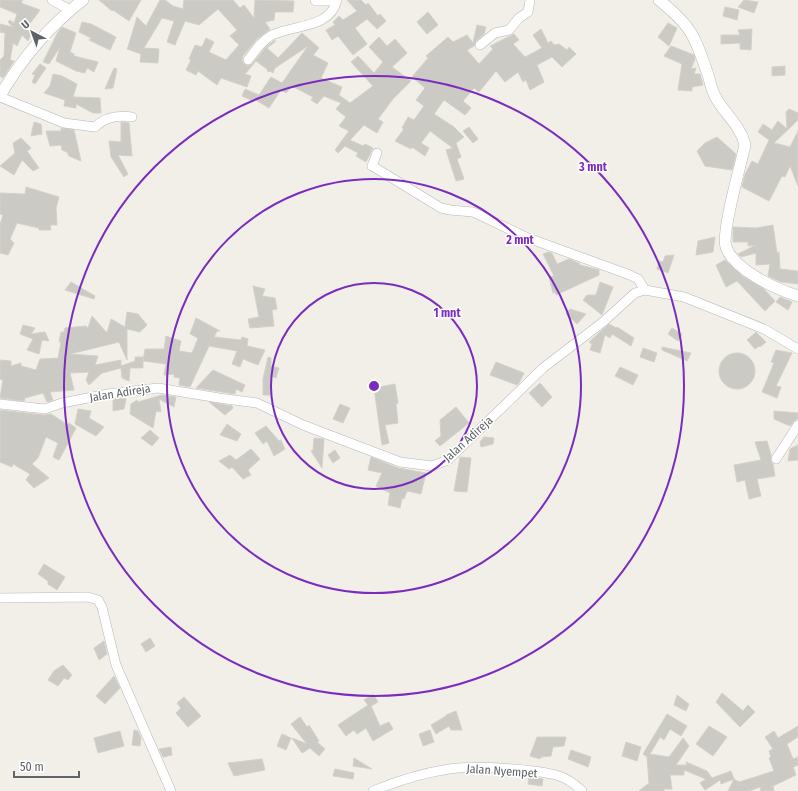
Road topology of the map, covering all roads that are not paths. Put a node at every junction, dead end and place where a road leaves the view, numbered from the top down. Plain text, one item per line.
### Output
1 (52, 0) edge
2 (83, 0) edge
3 (316, 0) edge
4 (336, 0) edge
5 (530, 0) edge
6 (659, 0) edge
7 (70, 10) junction
8 (480, 45) dead end
9 (248, 60) dead end
10 (0, 97) edge
11 (132, 117) dead end
12 (377, 153) dead end
13 (645, 290) junction
14 (798, 296) edge
15 (798, 349) edge
16 (0, 404) edge
17 (798, 425) edge
18 (776, 459) dead end
19 (0, 598) edge
20 (172, 791) edge
21 (373, 791) edge
22 (582, 791) edge

1 - 7 street
2 - 7 street
3 - 4 street
4 - 9 street
5 - 8 street
6 - 14 street
7 - 10 street
10 - 11 street
12 - 13 street
13 - 15 street
13 - 16 street, Jalan Adireja
17 - 18 street
19 - 20 street
21 - 22 street, Jalan Nyempet

